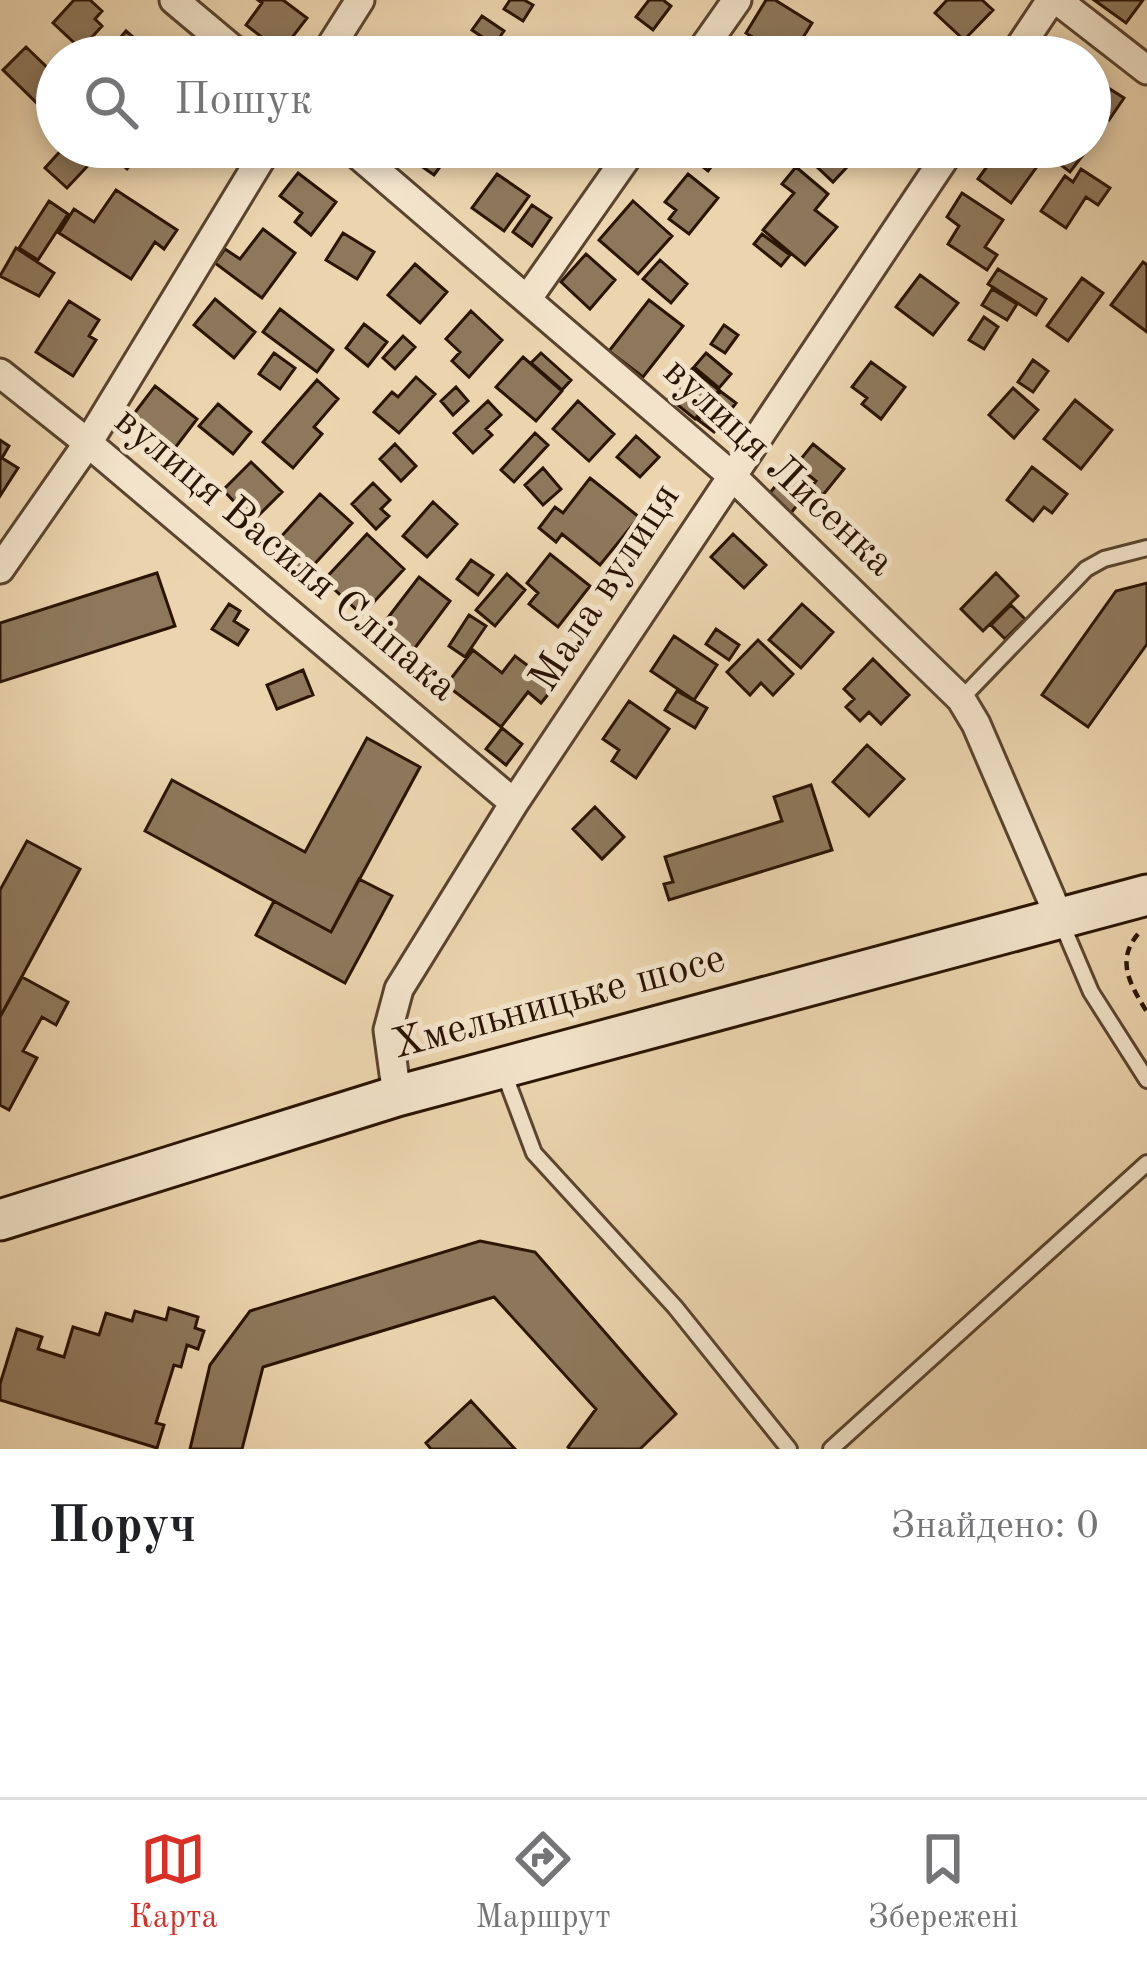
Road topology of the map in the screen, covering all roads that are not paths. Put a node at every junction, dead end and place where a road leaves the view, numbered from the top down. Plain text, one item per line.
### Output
1 (173, 0) edge
2 (360, 0) edge
3 (736, 0) edge
4 (1054, 0) edge
5 (217, 36) edge
6 (337, 36) edge
7 (711, 36) edge
8 (1028, 36) edge
9 (1102, 36) edge
10 (1111, 43) edge
11 (1147, 70) edge
12 (255, 168) edge
13 (374, 168) edge
14 (619, 168) edge
15 (938, 168) edge
16 (528, 298) junction
17 (0, 373) edge
18 (88, 443) junction
19 (731, 475) junction
20 (1147, 548) edge
21 (0, 569) edge
22 (961, 699) junction
23 (514, 802) junction
24 (1147, 895) edge
25 (1060, 919) junction
26 (1139, 1060) edge
27 (502, 1069) junction
28 (1147, 1080) edge
29 (397, 1096) junction
30 (1147, 1163) edge
31 (0, 1220) edge
32 (789, 1449) edge
33 (831, 1449) edge

1 - 5 street
2 - 6 street
3 - 7 street
4 - 8 street
4 - 9 street
10 - 11 street
12 - 18 street
13 - 16 street, вулиця Лисенка
14 - 16 street
15 - 19 street, Мала вулиця
16 - 19 street, вулиця Лисенка
17 - 18 street, вулиця Василя Сліпака
18 - 21 street
18 - 23 street, вулиця Василя Сліпака
19 - 22 street, вулиця Лисенка
19 - 23 street, Мала вулиця
20 - 22 lane
22 - 25 street, вулиця Лисенка
23 - 29 street, Мала вулиця
24 - 25 street, Хмельницьке шосе
25 - 26 lane
25 - 27 street, Хмельницьке шосе
26 - 28 lane
27 - 29 street, Хмельницьке шосе
27 - 32 lane
29 - 31 street, Хмельницьке шосе
30 - 33 lane

